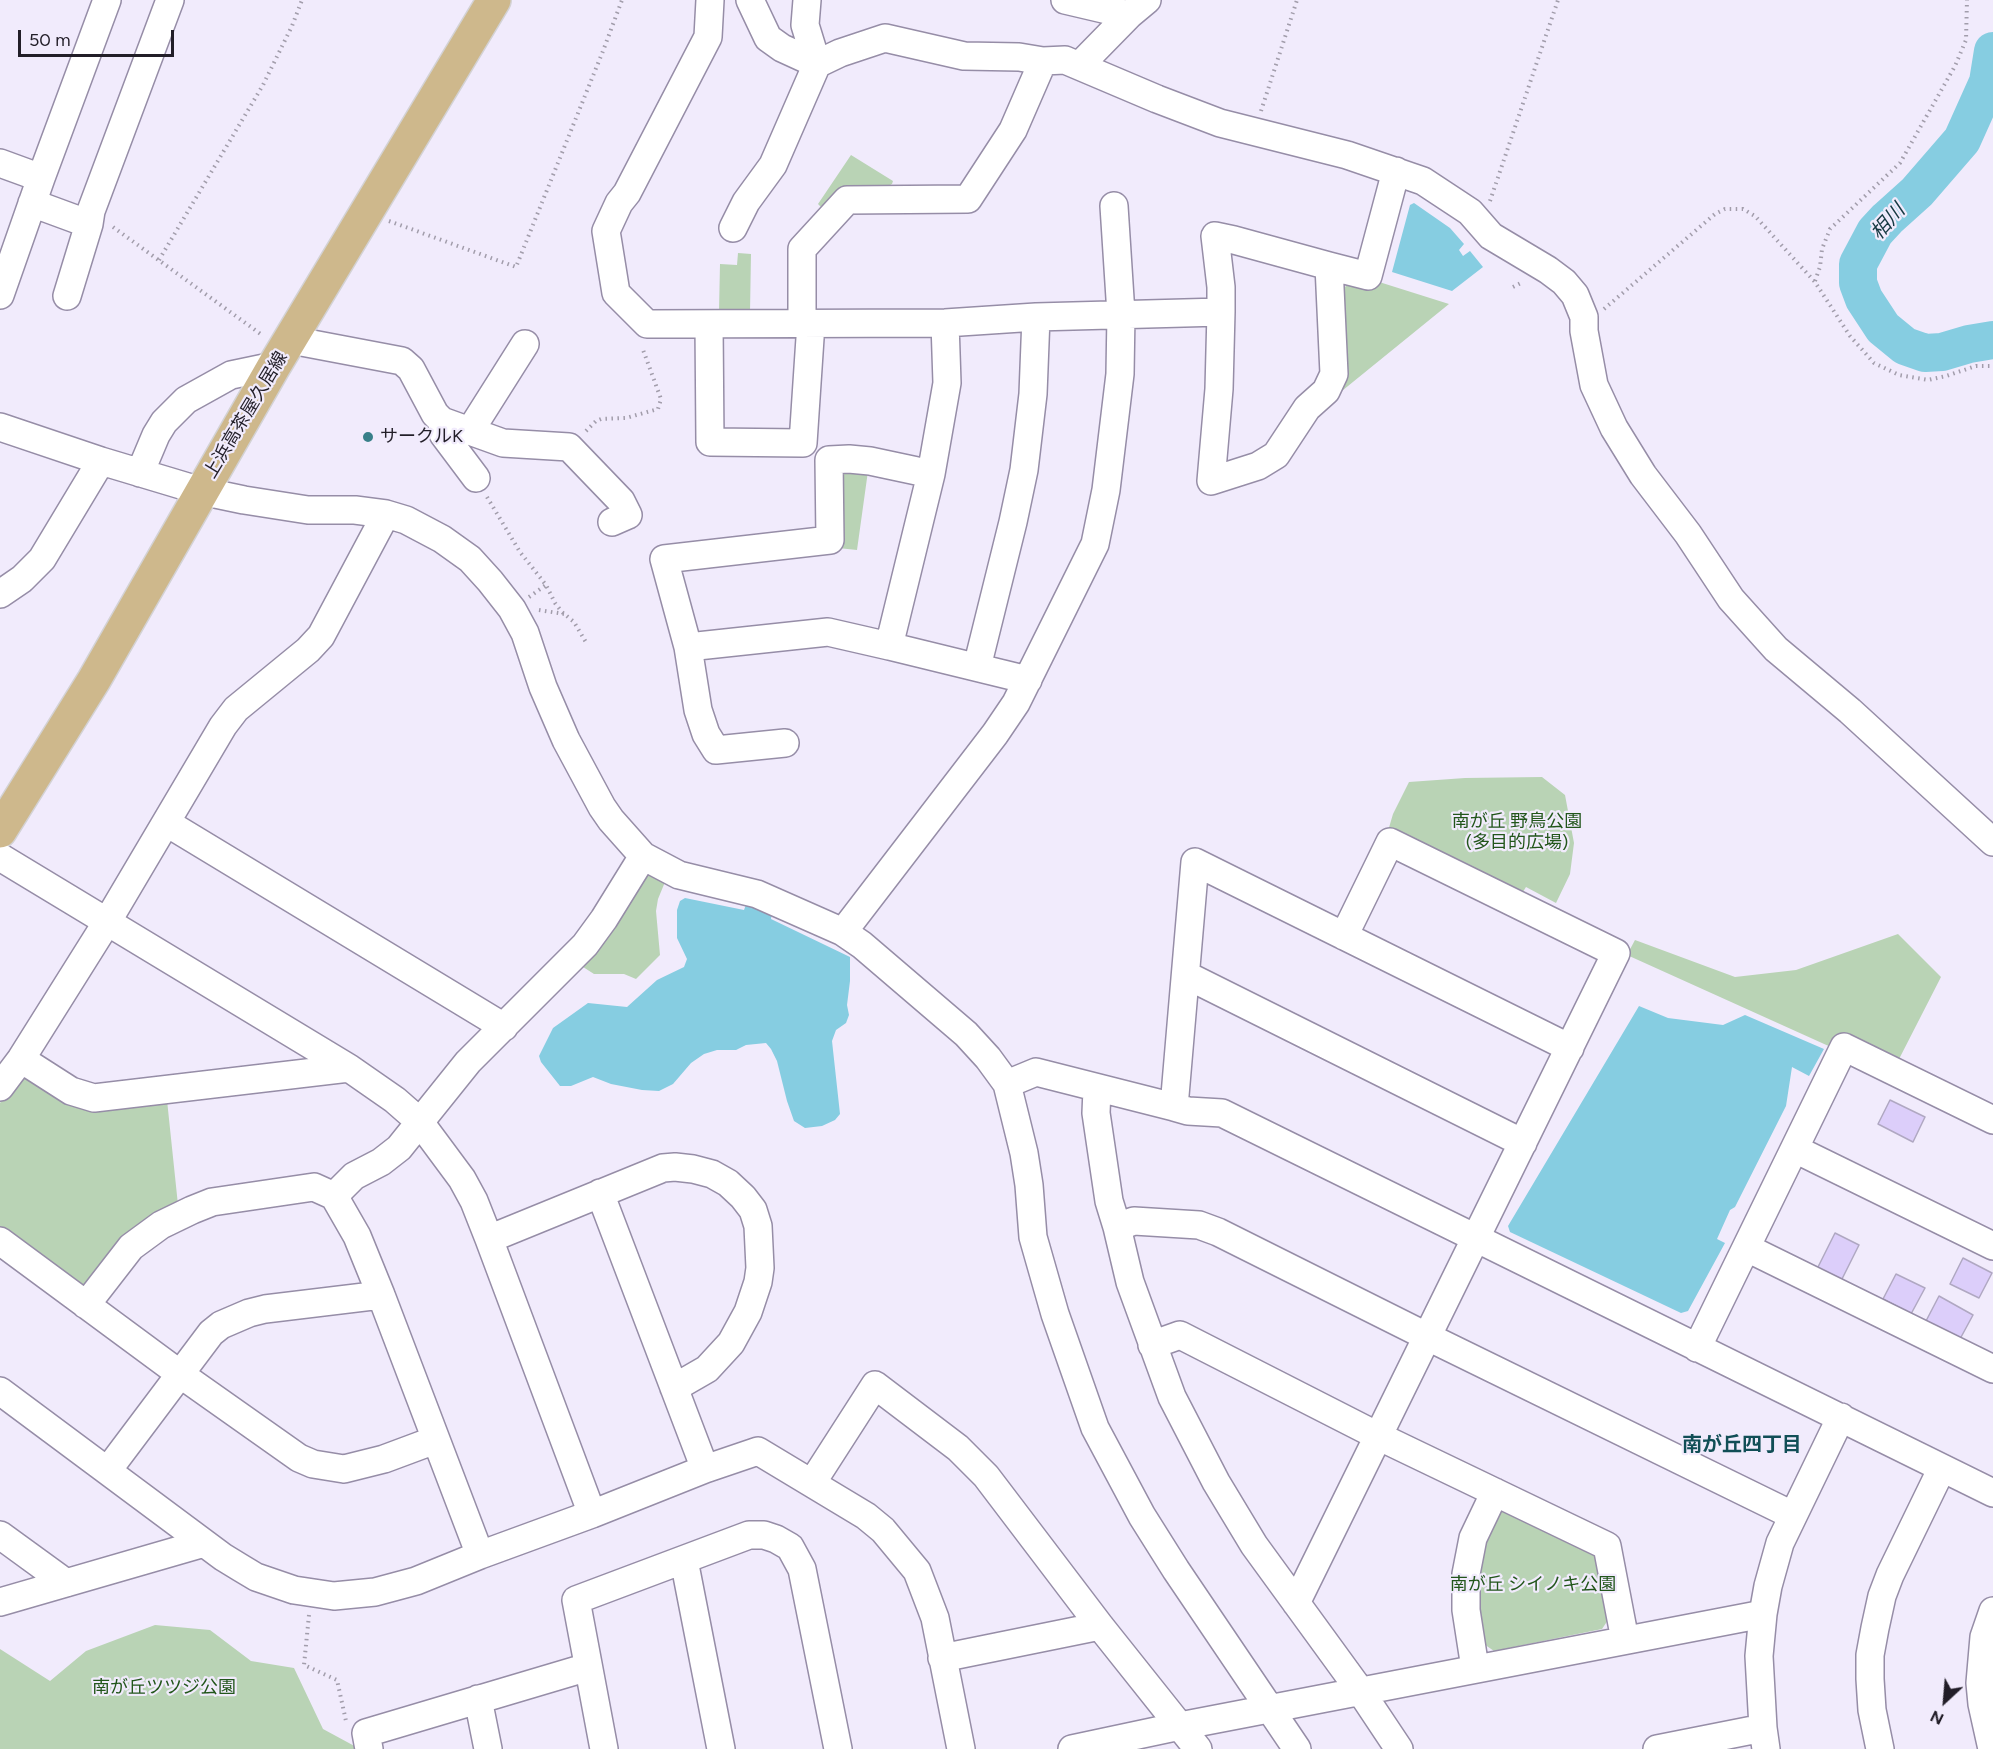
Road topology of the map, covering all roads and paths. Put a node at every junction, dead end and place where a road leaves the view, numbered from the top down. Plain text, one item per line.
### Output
1 (107, 0) edge
2 (170, 0) edge
3 (302, 0) edge
4 (494, 0) edge
5 (622, 0) edge
6 (710, 0) edge
7 (750, 0) edge
8 (807, 0) edge
9 (1065, 0) edge
10 (1297, 0) edge
11 (1558, 0) edge
12 (1968, 0) edge
13 (1138, 8) edge
14 (1043, 61) junction
15 (817, 64) junction
16 (1080, 65) junction
17 (1255, 132) junction
18 (0, 163) edge
19 (1396, 171) junction
20 (41, 178) junction
21 (32, 203) junction
22 (1114, 206) dead end
23 (90, 218) junction
24 (388, 221) dead end
25 (1478, 222) junction
26 (733, 228) dead end
27 (159, 260) junction
28 (1329, 266) junction
29 (1815, 282) junction
30 (0, 295) edge
31 (67, 296) dead end
32 (1221, 312) junction
33 (1121, 314) junction
34 (638, 315) junction
35 (1036, 317) junction
36 (1584, 317) junction
37 (806, 322) junction
38 (945, 323) junction
39 (709, 324) junction
40 (525, 344) dead end
41 (277, 348) junction
42 (1993, 366) edge
43 (442, 422) junction
44 (0, 427) edge
45 (470, 431) junction
46 (569, 447) junction
47 (101, 461) junction
48 (140, 473) junction
49 (931, 474) junction
50 (476, 478) joint
51 (201, 491) junction
52 (386, 514) junction
53 (612, 522) dead end
54 (0, 594) edge
55 (587, 644) dead end
56 (889, 646) junction
57 (688, 647) junction
58 (977, 668) junction
59 (1028, 680) junction
60 (785, 743) dead end
61 (167, 823) junction
62 (0, 831) edge
63 (1993, 842) edge
64 (644, 856) junction
65 (0, 857) edge
66 (107, 922) junction
67 (843, 932) junction
68 (1344, 936) junction
69 (1186, 975) junction
70 (504, 1027) junction
71 (1570, 1048) junction
72 (21, 1059) junction
73 (349, 1068) junction
74 (1007, 1084) junction
75 (0, 1087) edge
76 (1096, 1089) junction
77 (1173, 1107) junction
78 (1993, 1120) edge
79 (419, 1121) junction
80 (1523, 1143) junction
81 (1795, 1149) junction
82 (600, 1193) junction
83 (334, 1196) junction
84 (1117, 1227) junction
85 (1475, 1238) junction
86 (489, 1239) junction
87 (0, 1241) edge
88 (1993, 1246) edge
89 (1746, 1248) junction
90 (381, 1295) junction
91 (86, 1305) junction
92 (1426, 1336) junction
93 (1152, 1345) junction
94 (1697, 1348) junction
95 (1993, 1369) edge
96 (180, 1374) junction
97 (674, 1388) junction
98 (0, 1391) edge
99 (1841, 1418) junction
100 (1378, 1436) junction
101 (435, 1440) junction
102 (1942, 1468) junction
103 (705, 1469) junction
104 (108, 1470) junction
105 (812, 1483) junction
106 (1495, 1492) junction
107 (1993, 1493) edge
108 (592, 1514) junction
109 (1792, 1515) junction
110 (0, 1535) edge
111 (204, 1543) junction
112 (480, 1555) junction
113 (684, 1560) junction
114 (66, 1584) junction
115 (312, 1593) junction
116 (0, 1602) edge
117 (1296, 1603) junction
118 (1993, 1611) edge
119 (1763, 1614) junction
120 (1100, 1626) junction
121 (1625, 1640) junction
122 (942, 1658) junction
123 (588, 1667) junction
124 (1475, 1668) junction
125 (1361, 1692) junction
126 (478, 1699) junction
127 (1270, 1709) junction
128 (1180, 1726) junction
129 (1765, 1738) edge
130 (367, 1741) edge
131 (1081, 1748) edge
132 (488, 1749) edge
133 (604, 1749) edge
134 (721, 1749) edge
135 (838, 1749) edge
136 (961, 1749) edge
137 (1198, 1749) edge
138 (1297, 1749) edge
139 (1399, 1749) edge
140 (1657, 1749) edge
141 (1880, 1749) edge
142 (1992, 1749) edge

1 - 20 street
2 - 23 street
3 - 27 path
4 - 41 main road, 上浜高茶屋久居線
5 - 24 path
6 - 34 street
7 - 15 street
8 - 15 street
9 - 13 street
10 - 17 path
11 - 25 path
12 - 29 path
13 - 16 street
14 - 15 street
14 - 16 street
14 - 37 street
15 - 26 street
16 - 17 street
17 - 19 street
18 - 20 street
19 - 25 street
19 - 28 street
20 - 21 street
21 - 23 street
21 - 30 street
22 - 33 street
23 - 27 path
23 - 31 street
25 - 36 street
27 - 41 path
28 - 32 street
28 - 32 street
29 - 36 path
29 - 42 path
32 - 33 street
33 - 35 street
33 - 59 street
34 - 39 street
34 - 46 path
35 - 38 street
35 - 58 street
36 - 63 street
37 - 38 street
37 - 39 street
37 - 39 street
38 - 49 street
40 - 45 street
41 - 43 street
41 - 48 street
41 - 51 main road, 上浜高茶屋久居線
43 - 45 street
43 - 50 street
44 - 47 street
45 - 46 street
46 - 53 street
47 - 48 street
47 - 54 street
48 - 51 street
49 - 56 street
49 - 57 street
50 - 55 path
51 - 52 street
51 - 62 main road, 上浜高茶屋久居線
52 - 61 street
52 - 64 street
56 - 57 street
56 - 58 street
57 - 60 street
58 - 59 street
59 - 67 street
61 - 66 street
61 - 70 street
64 - 67 street
64 - 70 street
65 - 66 street
66 - 72 street
66 - 73 street
67 - 74 street
68 - 69 street
68 - 71 street
68 - 71 street
69 - 77 street
69 - 80 street
70 - 79 street
71 - 80 street
72 - 73 street
72 - 75 street
73 - 79 street
74 - 76 street
74 - 127 street
76 - 77 street
76 - 84 street
77 - 85 street
78 - 81 street
79 - 83 street
79 - 86 street
80 - 85 street
81 - 88 street
81 - 89 street
82 - 86 street
82 - 97 street
82 - 97 street
83 - 90 street
83 - 91 street
84 - 92 street
84 - 93 street
85 - 92 street
85 - 94 street
86 - 108 street
87 - 91 street
89 - 94 street
89 - 95 street
90 - 96 street
90 - 101 street
91 - 96 street
92 - 100 street
92 - 109 street
93 - 100 street
93 - 117 street
94 - 99 street
96 - 101 street
96 - 104 street
97 - 103 street
98 - 104 street
99 - 102 street
99 - 109 street
100 - 106 street
100 - 117 street
101 - 112 street
102 - 107 street
102 - 141 street
103 - 105 street
103 - 108 street
104 - 111 street
105 - 120 street
105 - 122 street
106 - 121 street
106 - 124 street
108 - 112 street
109 - 119 street
110 - 114 street
111 - 114 street
111 - 115 street
112 - 115 street
113 - 123 street
113 - 134 street
113 - 135 street
114 - 116 street
115 - 130 path
117 - 125 street
118 - 142 street
119 - 121 street
119 - 129 street
120 - 122 street
120 - 128 street
121 - 124 street
122 - 136 street
123 - 126 street
123 - 133 street
124 - 125 street
125 - 127 street
125 - 139 street
126 - 130 street
126 - 132 street
127 - 128 street
127 - 138 street
128 - 131 street
128 - 137 street
129 - 140 street

